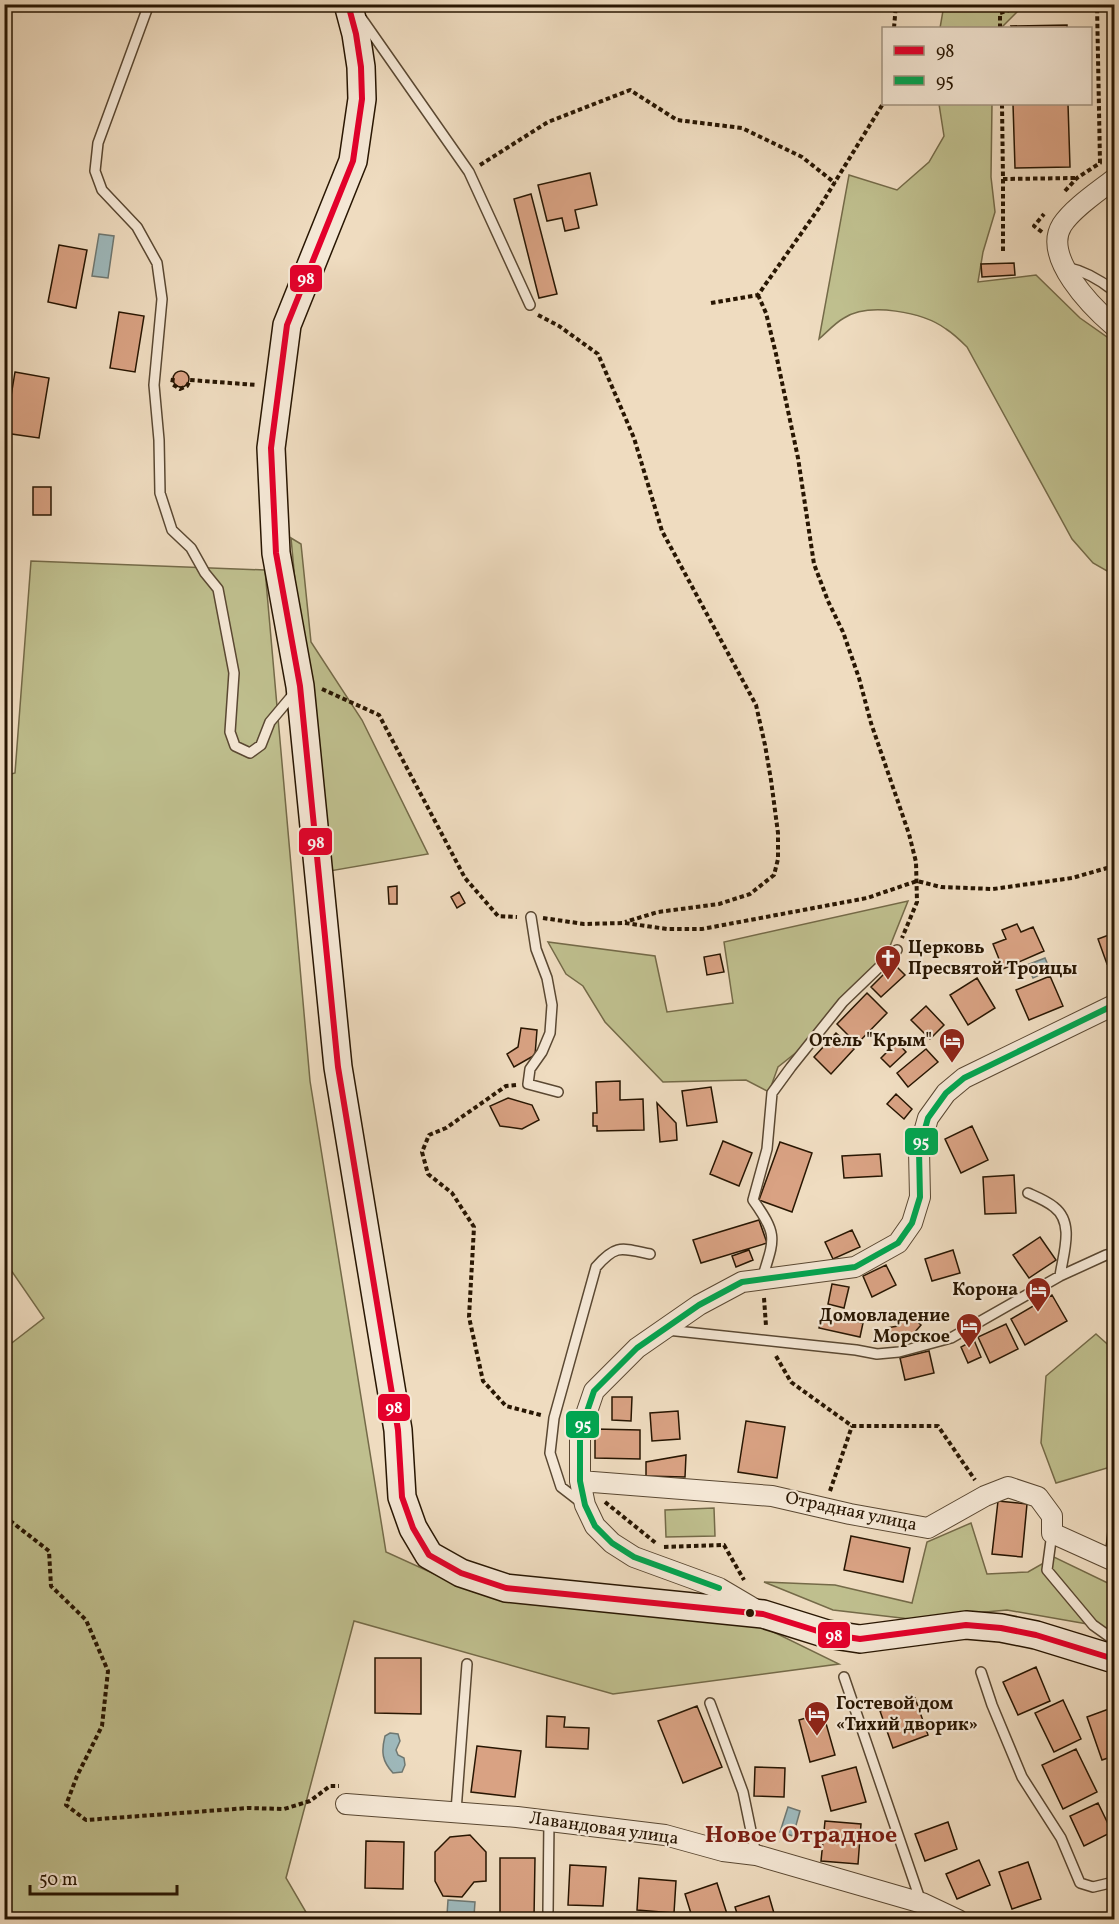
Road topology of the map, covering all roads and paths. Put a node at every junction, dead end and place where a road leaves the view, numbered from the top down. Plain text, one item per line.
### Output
1 (149, 4) edge
2 (350, 4) edge
3 (896, 4) edge
4 (1029, 4) edge
5 (1097, 4) edge
6 (894, 27) edge
7 (1000, 27) edge
8 (882, 105) edge
9 (1002, 105) edge
10 (470, 172) junction
11 (1003, 179) junction
12 (1114, 179) edge
13 (835, 183) junction
14 (1003, 251) dead end
15 (1063, 267) junction
16 (1114, 291) edge
17 (758, 296) junction
18 (711, 303) dead end
19 (530, 305) joint
20 (1114, 326) edge
21 (172, 378) dead end
22 (279, 386) junction
23 (300, 686) junction
24 (1114, 866) edge
25 (917, 882) junction
26 (531, 917) junction
27 (625, 923) junction
28 (897, 950) joint
29 (1114, 1005) edge
30 (528, 1084) junction
31 (558, 1092) dead end
32 (1028, 1193) dead end
33 (650, 1254) dead end
34 (1114, 1254) edge
35 (1060, 1276) junction
36 (762, 1279) junction
37 (663, 1330) junction
38 (768, 1341) junction
39 (554, 1418) junction
40 (852, 1426) junction
41 (580, 1481) junction
42 (985, 1496) junction
43 (585, 1505) junction
44 (825, 1507) junction
45 (4, 1516) edge
46 (1052, 1533) junction
47 (1114, 1561) edge
48 (747, 1584) dead end
49 (763, 1614) junction
50 (1036, 1635) junction
51 (1114, 1640) edge
52 (1114, 1659) edge
53 (467, 1664) dead end
54 (1114, 1671) edge
55 (981, 1672) dead end
56 (843, 1677) dead end
57 (710, 1703) dead end
58 (346, 1804) dead end
59 (284, 1809) dead end
60 (456, 1811) junction
61 (549, 1820) junction
62 (756, 1854) junction
63 (1114, 1882) edge
64 (922, 1903) junction
65 (548, 1911) dead end
66 (958, 1920) edge

1 - 23 lane
2 - 10 lane
2 - 22 main road
3 - 6 path
4 - 7 path
5 - 11 path
8 - 13 path
9 - 11 path
10 - 13 path
10 - 19 lane
11 - 14 path
12 - 15 street
13 - 17 path
15 - 16 lane
15 - 20 street
17 - 18 path
17 - 25 path
19 - 27 path
21 - 22 path
22 - 23 main road
23 - 26 path
23 - 49 main road
24 - 25 path
25 - 27 path
25 - 28 path
26 - 27 path
26 - 30 lane
28 - 36 lane
29 - 36 street
30 - 31 lane
30 - 39 path
32 - 35 lane
33 - 39 lane
34 - 35 lane
35 - 38 lane
36 - 37 street
36 - 38 path
37 - 38 lane
37 - 41 street
38 - 40 path
39 - 43 lane
40 - 42 path
40 - 44 path
41 - 43 street
41 - 44 street, Отрадная улица
41 - 48 path
42 - 44 street, Отрадная улица
42 - 46 street, Отрадная улица
43 - 49 street
45 - 59 path
46 - 47 street
46 - 51 lane
49 - 50 main road
50 - 52 main road
50 - 54 street
53 - 60 lane
55 - 63 lane
56 - 64 lane
57 - 62 lane
58 - 60 street, Лавандовая улица
60 - 61 street, Лавандовая улица
61 - 62 street, Лавандовая улица
61 - 65 lane
62 - 64 street, Лавандовая улица
64 - 66 street, Лавандовая улица

